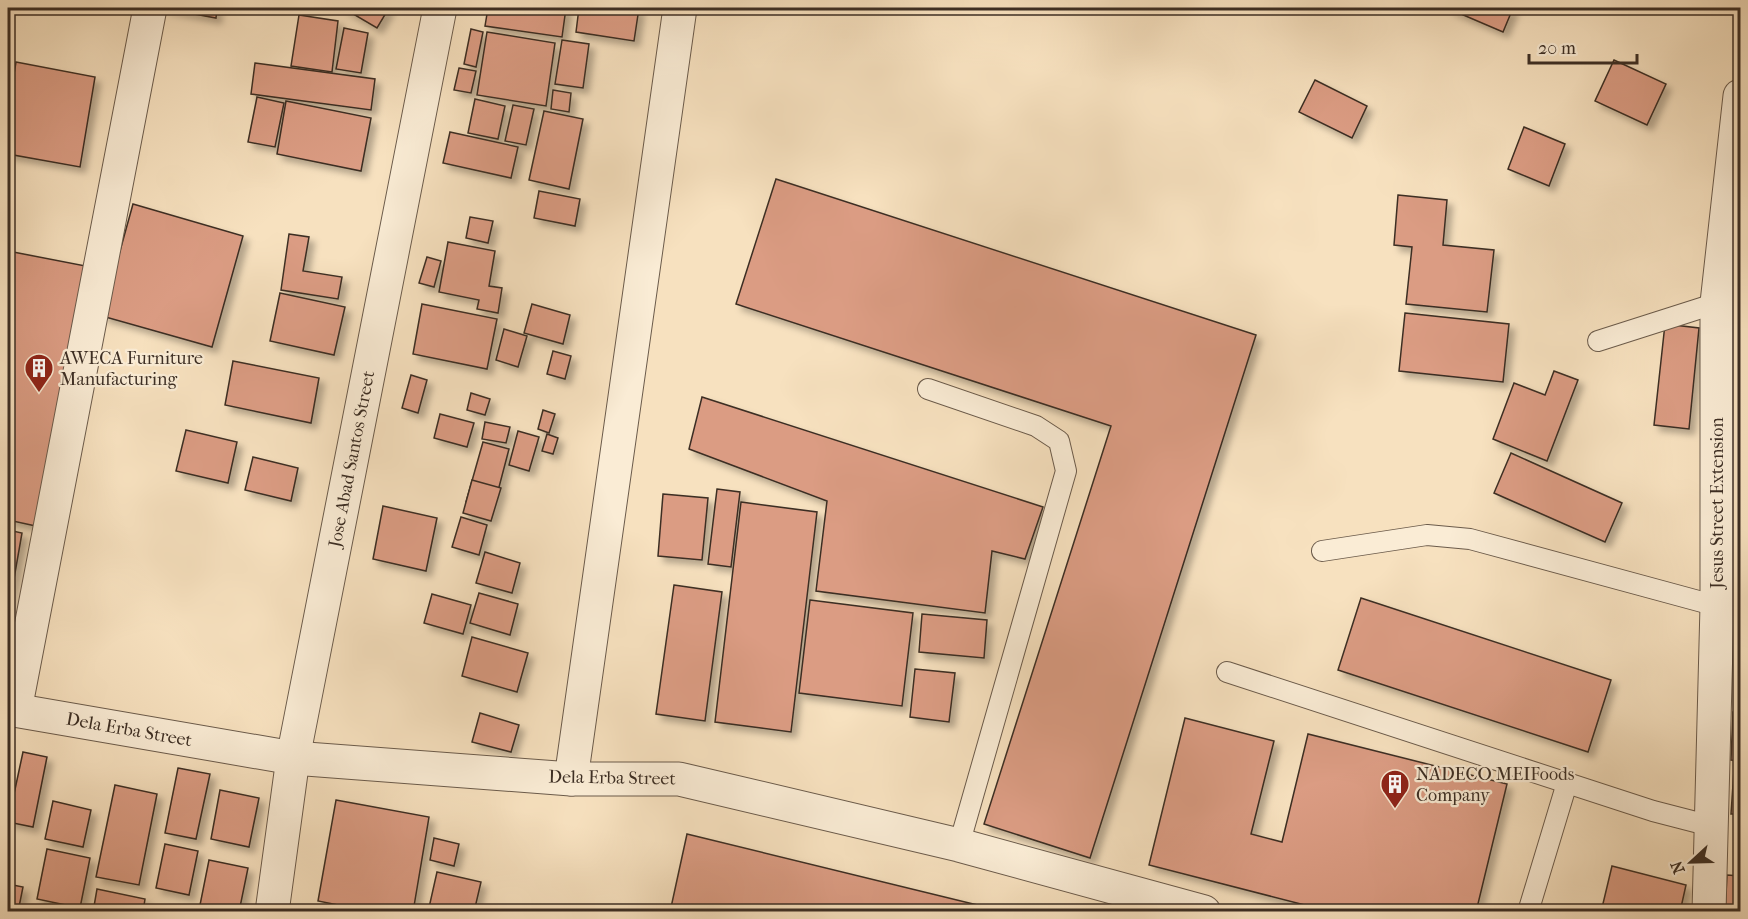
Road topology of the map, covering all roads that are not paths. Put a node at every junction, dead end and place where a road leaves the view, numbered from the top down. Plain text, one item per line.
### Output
1 (150, 8) edge
2 (440, 8) edge
3 (680, 8) edge
4 (1740, 96) edge
5 (1717, 303) junction
6 (1598, 341) dead end
7 (928, 389) dead end
8 (1322, 551) dead end
9 (1717, 606) junction
10 (1227, 672) dead end
11 (11, 710) edge
12 (293, 758) junction
13 (571, 779) junction
14 (1567, 783) junction
15 (1711, 825) junction
16 (959, 845) junction
17 (272, 912) edge
18 (1204, 912) edge
19 (1528, 912) edge
20 (1709, 912) edge

1 - 11 street
2 - 12 street, Jose Abad Santos Street
3 - 13 street
4 - 5 street, Jesus Street Extension
5 - 6 lane
5 - 9 street, Jesus Street Extension
7 - 16 lane
8 - 9 lane
9 - 15 street, Jesus Street Extension
10 - 14 lane
11 - 12 street, Dela Erba Street
12 - 13 street, Dela Erba Street
12 - 17 street, Jose Abad Santos Street
13 - 16 street, Dela Erba Street
14 - 15 lane
14 - 19 lane
15 - 20 street, Jesus Street Extension
16 - 18 street, Dela Erba Street

